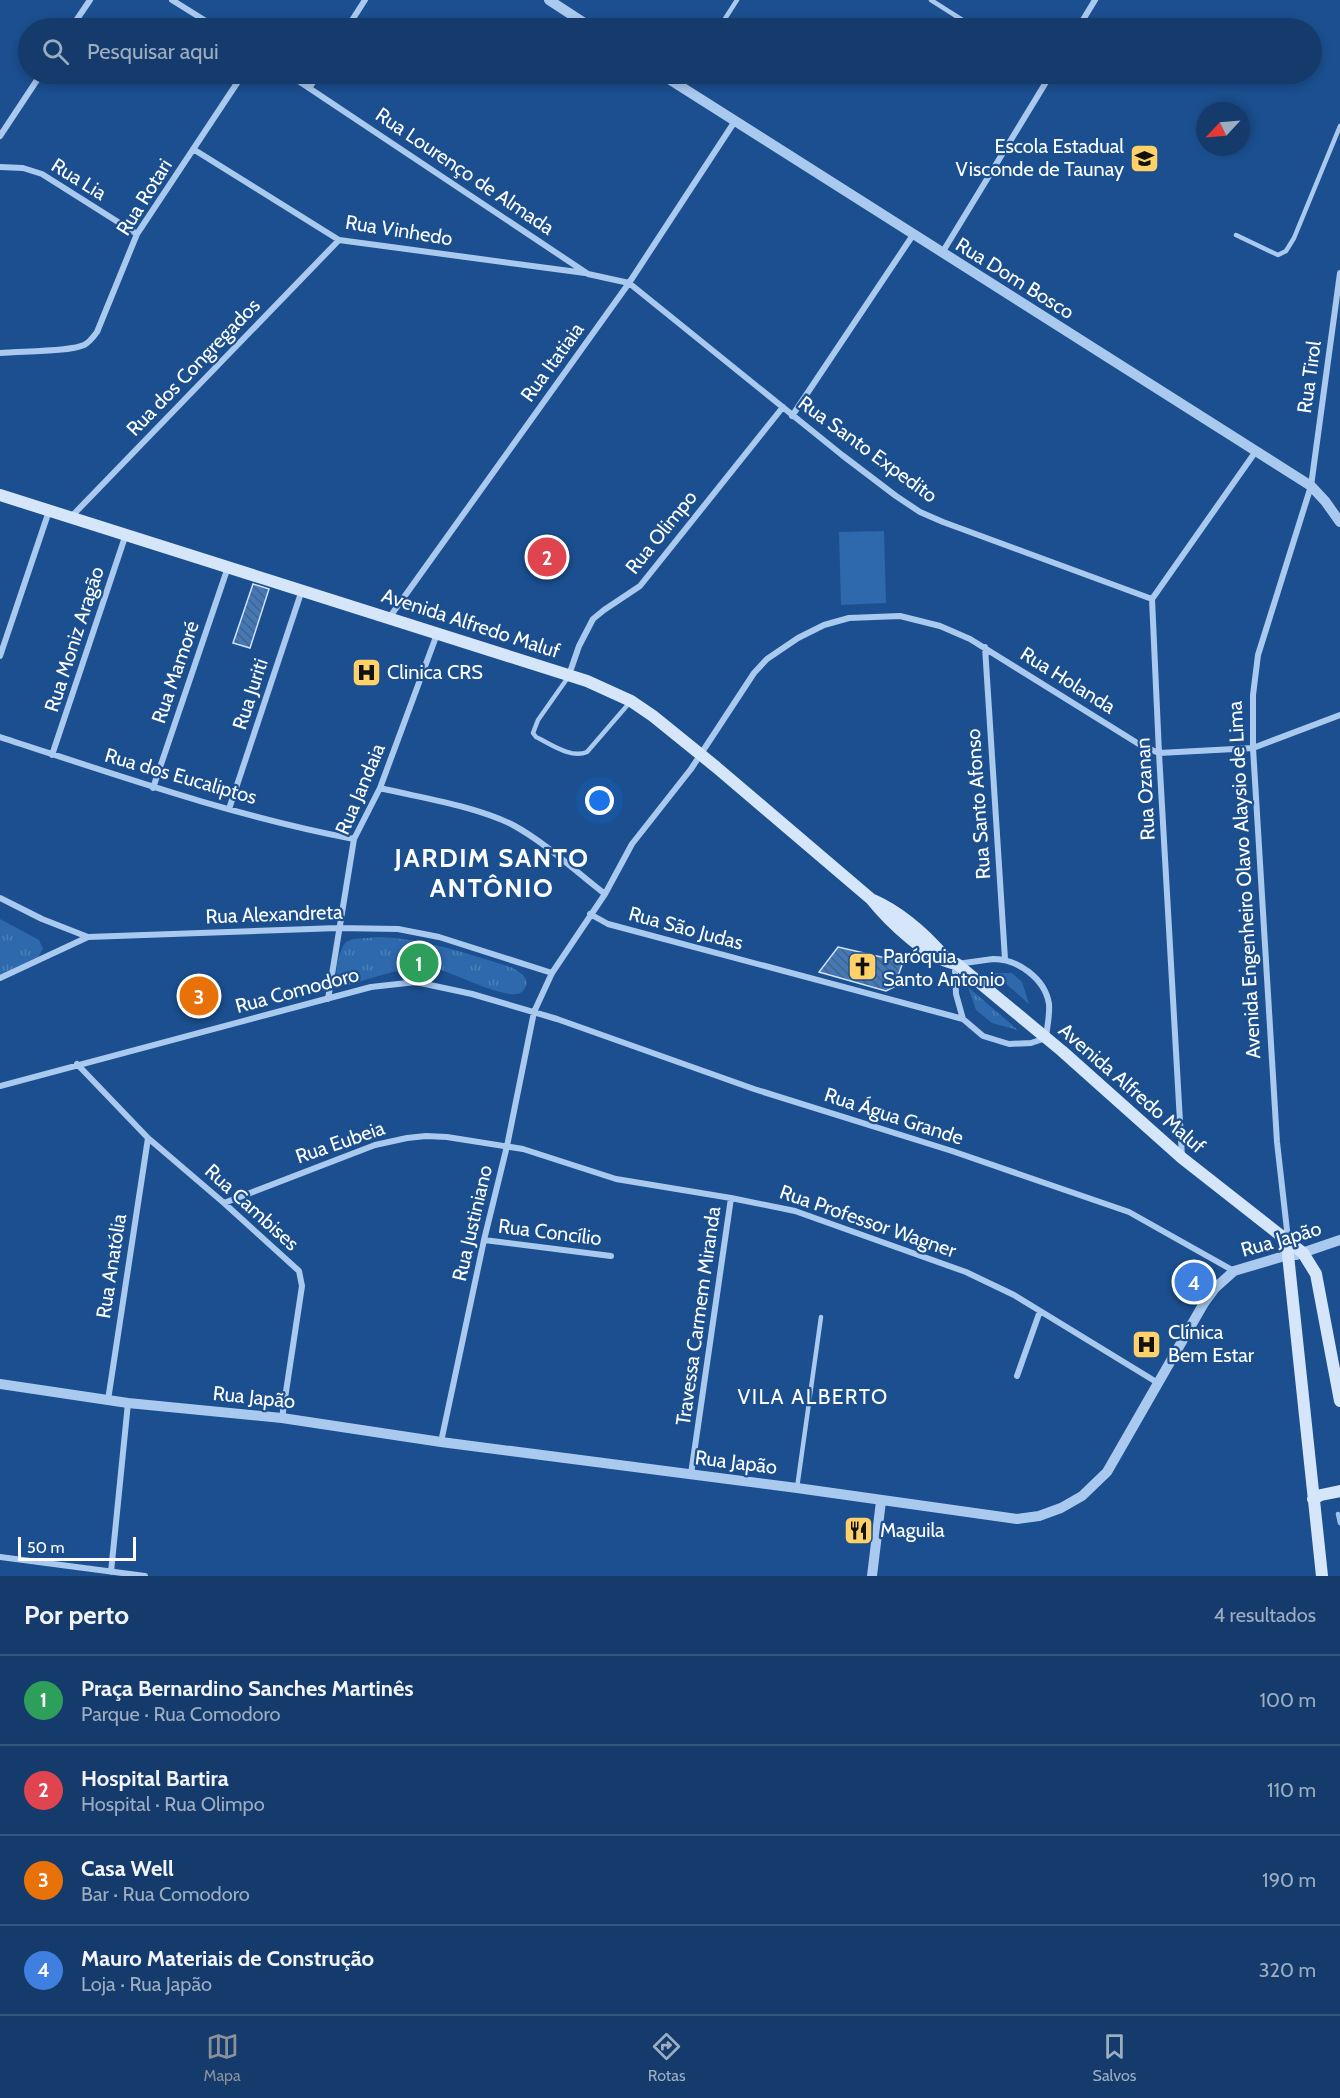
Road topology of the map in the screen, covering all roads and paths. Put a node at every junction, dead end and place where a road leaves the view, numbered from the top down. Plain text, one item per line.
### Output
1 (90, 0) edge
2 (172, 0) edge
3 (365, 0) edge
4 (549, 0) edge
5 (737, 0) edge
6 (932, 0) edge
7 (1095, 0) edge
8 (78, 18) edge
9 (201, 18) edge
10 (353, 18) edge
11 (577, 18) edge
12 (725, 18) edge
13 (960, 18) edge
14 (1084, 18) edge
15 (34, 84) edge
16 (236, 84) edge
17 (305, 84) edge
18 (312, 84) edge
19 (676, 84) edge
20 (683, 84) edge
21 (1043, 84) edge
22 (310, 87) junction
23 (681, 87) junction
24 (735, 121) junction
25 (1340, 126) edge
26 (0, 136) edge
27 (193, 149) junction
28 (0, 167) edge
29 (137, 234) junction
30 (913, 235) junction
31 (1236, 235) dead end
32 (339, 240) junction
33 (942, 253) junction
34 (1340, 273) edge
35 (588, 274) junction
36 (629, 283) junction
37 (0, 353) edge
38 (783, 407) junction
39 (792, 416) junction
40 (1257, 450) junction
41 (1311, 486) junction
42 (0, 495) edge
43 (49, 510) junction
44 (71, 517) junction
45 (1340, 522) edge
46 (126, 534) junction
47 (228, 566) junction
48 (302, 589) junction
49 (1152, 599) junction
50 (389, 618) junction
51 (437, 633) junction
52 (985, 647) junction
53 (0, 656) edge
54 (569, 675) junction
55 (631, 701) junction
56 (1340, 715) edge
57 (0, 737) edge
58 (1253, 748) junction
59 (1159, 753) junction
60 (52, 754) junction
61 (700, 755) junction
62 (153, 788) junction
63 (380, 788) junction
64 (229, 809) junction
65 (354, 839) junction
66 (605, 894) junction
67 (0, 898) edge
68 (590, 914) junction
69 (338, 928) junction
70 (88, 937) junction
71 (1005, 959) junction
72 (954, 963) junction
73 (552, 973) junction
74 (0, 978) edge
75 (328, 999) junction
76 (534, 1012) junction
77 (963, 1019) junction
78 (1046, 1038) junction
79 (77, 1064) junction
80 (0, 1086) edge
81 (148, 1138) junction
82 (507, 1146) junction
83 (1182, 1158) junction
84 (731, 1198) junction
85 (224, 1203) junction
86 (484, 1240) junction
87 (1340, 1240) edge
88 (1288, 1249) junction
89 (1303, 1253) junction
90 (611, 1256) dead end
91 (1233, 1271) junction
92 (1040, 1311) junction
93 (821, 1317) dead end
94 (1017, 1376) dead end
95 (1158, 1383) junction
96 (0, 1384) edge
97 (108, 1400) junction
98 (1340, 1401) edge
99 (128, 1402) junction
100 (282, 1418) junction
101 (441, 1442) junction
102 (692, 1474) junction
103 (797, 1488) junction
104 (1340, 1491) edge
105 (1313, 1499) junction
106 (881, 1501) junction
107 (0, 1557) edge
108 (111, 1572) junction
109 (145, 1576) edge
110 (872, 1576) edge
111 (1322, 1576) edge

1 - 8 street
2 - 9 street
3 - 10 street
4 - 11 street
5 - 12 lane
6 - 13 lane
7 - 14 street
15 - 26 street
16 - 27 street, Rua Rotari
17 - 22 street, Rua Lourenço de Almada
18 - 22 street
19 - 23 street, Rua Dom Bosco
20 - 23 lane
21 - 33 street
22 - 35 street, Rua Lourenço de Almada
23 - 24 street, Rua Dom Bosco
24 - 30 street, Rua Dom Bosco
24 - 36 street, Rua Itatiaia
25 - 31 lane
27 - 29 street, Rua Rotari
27 - 32 street, Rua Vinhedo
28 - 29 street, Rua Lia
29 - 37 street, Rua Rotari
30 - 33 street, Rua Dom Bosco
30 - 39 street
32 - 35 street, Rua Vinhedo
32 - 44 street, Rua dos Congregados
33 - 40 street, Rua Dom Bosco
34 - 41 street, Rua Tirol
35 - 36 street, Rua Lourenço de Almada
36 - 38 street, Rua Santo Expedito
36 - 50 street, Rua Itatiaia
38 - 39 street, Rua Santo Expedito
38 - 54 street, Rua Olimpo
39 - 49 street, Rua Santo Expedito
40 - 41 street, Rua Dom Bosco
40 - 49 street
41 - 45 street, Rua Dom Bosco
41 - 58 street, Avenida Engenheiro Olavo Alaysio de Lima
42 - 43 main road, Avenida Alfredo Maluf
43 - 44 main road, Avenida Alfredo Maluf
43 - 53 street
44 - 46 main road, Avenida Alfredo Maluf
46 - 47 main road, Avenida Alfredo Maluf
46 - 60 street, Rua Moniz Aragão
47 - 48 main road, Avenida Alfredo Maluf
47 - 62 street, Rua Mamoré
48 - 50 main road, Avenida Alfredo Maluf
48 - 64 street, Rua Juriti
49 - 59 street, Rua Ozanan
50 - 51 main road, Avenida Alfredo Maluf
51 - 54 main road, Avenida Alfredo Maluf
51 - 63 street, Rua Jandaia
52 - 59 street, Rua Holanda
52 - 61 street, Rua Holanda
52 - 71 street, Rua Santo Afonso
54 - 55 main road, Avenida Alfredo Maluf
54 - 55 lane
55 - 61 main road, Avenida Alfredo Maluf
56 - 58 street, Rua Holanda
57 - 60 street, Rua dos Eucaliptos
58 - 59 street, Rua Holanda
58 - 88 street, Avenida Engenheiro Olavo Alaysio de Lima
59 - 83 street, Rua Ozanan
60 - 62 street, Rua dos Eucaliptos
61 - 66 street, Rua São Judas
61 - 72 main road, Avenida Alfredo Maluf
62 - 64 street, Rua dos Eucaliptos
63 - 65 street, Rua Jandaia
63 - 66 street
64 - 65 street, Rua dos Eucaliptos
65 - 69 street, Rua Jandaia
66 - 68 street, Rua São Judas
67 - 70 street, Rua Alexandreta
68 - 73 street, Rua Justiniano
68 - 77 street, Rua São Judas
69 - 70 street, Rua Alexandreta
69 - 73 street, Rua Alexandreta
69 - 75 street, Rua Jandaia
70 - 74 street
71 - 72 street
71 - 78 street
72 - 77 street
72 - 78 main road, Avenida Alfredo Maluf
73 - 76 street, Rua Justiniano
75 - 76 street, Rua Comodoro
75 - 79 street, Rua Comodoro
76 - 82 street, Rua Justiniano
76 - 91 street, Rua Água Grande
77 - 78 street
78 - 83 main road, Avenida Alfredo Maluf
79 - 80 street, Rua Comodoro
79 - 81 street, Rua Cambises
81 - 85 street, Rua Cambises
81 - 97 street, Rua Anatólia
82 - 84 street, Rua Professor Wagner
82 - 85 street, Rua Eubeia
82 - 86 street, Rua Justiniano
83 - 88 main road, Avenida Alfredo Maluf
84 - 92 street, Rua Professor Wagner
84 - 102 street, Travessa Carmem Miranda
85 - 100 street, Rua Cambises
86 - 90 street, Rua Concílio
86 - 101 street, Rua Justiniano
87 - 89 street, Rua Japão
88 - 89 main road
88 - 91 street, Rua Japão
88 - 105 main road, Avenida Engenheiro Olavo Alaysio de Lima
89 - 98 main road
91 - 95 street, Rua Japão
92 - 94 street
92 - 95 street, Rua Professor Wagner
93 - 103 lane
95 - 106 street, Rua Japão
96 - 97 street, Rua Japão
97 - 99 street, Rua Japão
99 - 100 street, Rua Japão
99 - 108 street
100 - 101 street, Rua Japão
101 - 102 street, Rua Japão
102 - 103 street, Rua Japão
103 - 106 street, Rua Japão
104 - 105 main road
105 - 111 main road, Avenida Engenheiro Olavo Alaysio de Lima
106 - 110 street
107 - 108 street
108 - 109 street

